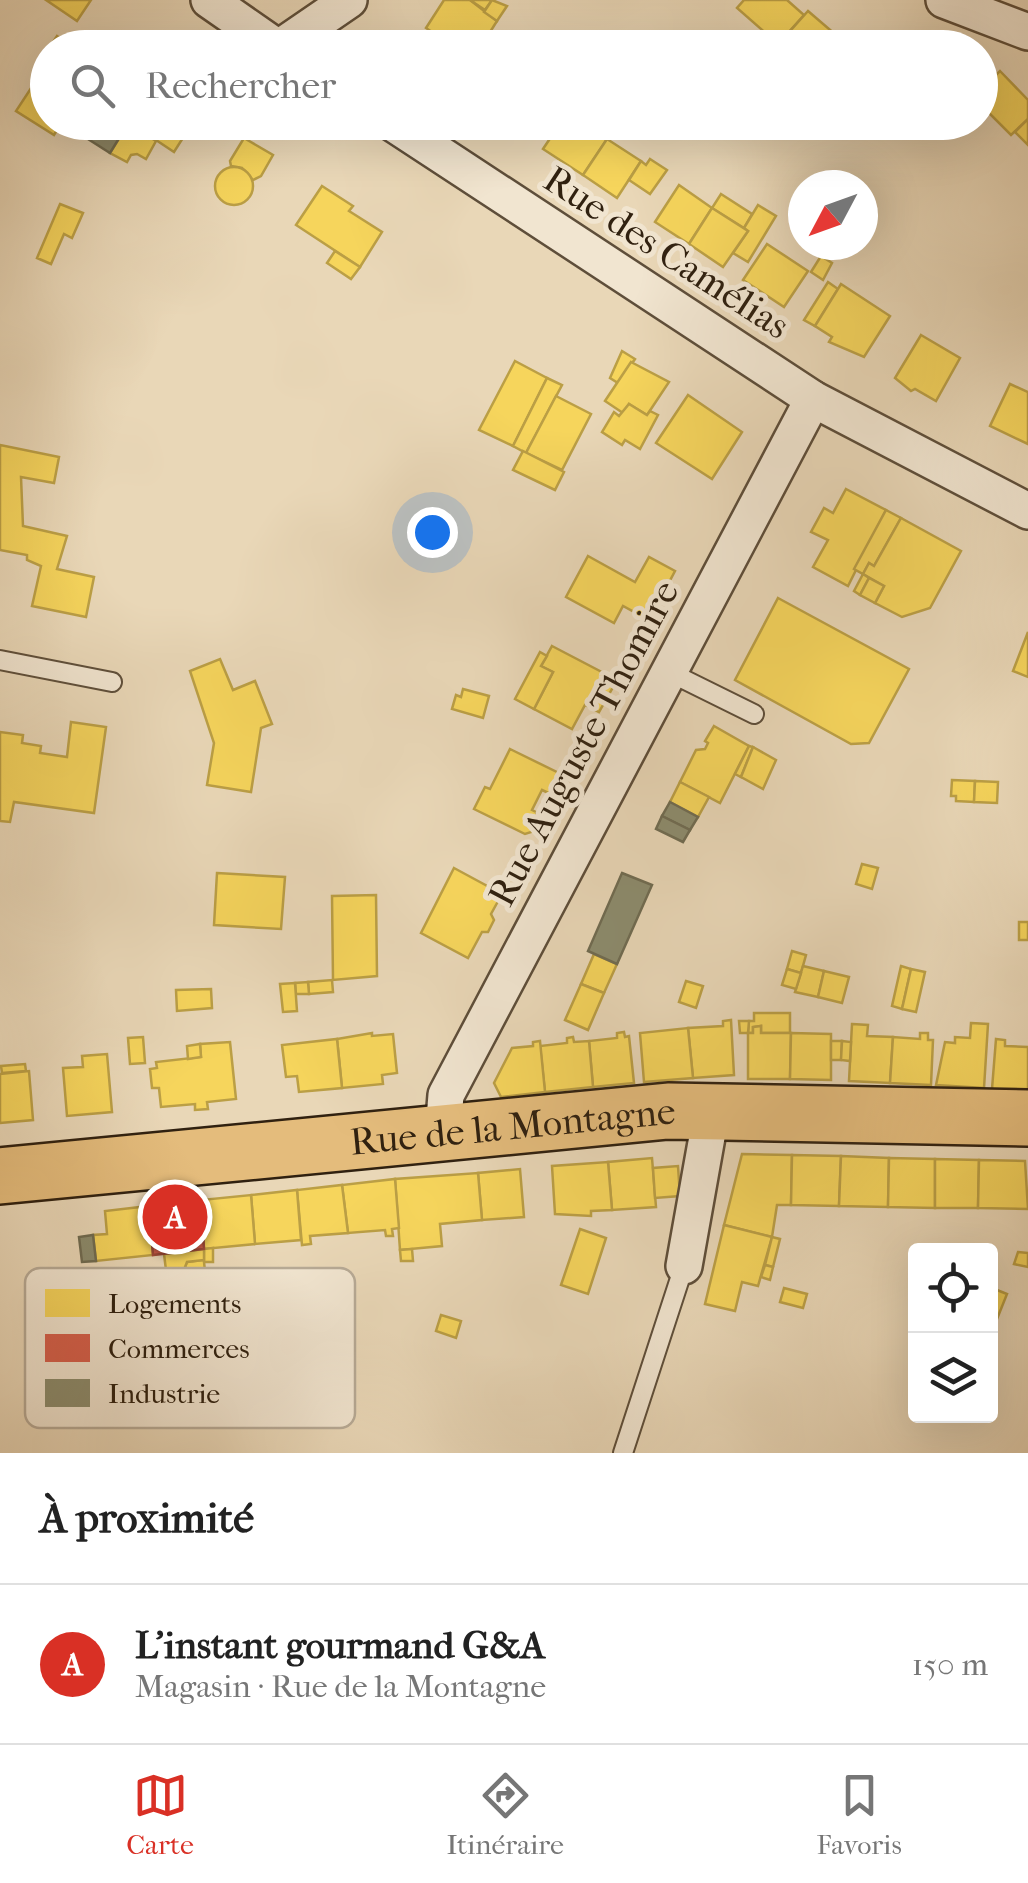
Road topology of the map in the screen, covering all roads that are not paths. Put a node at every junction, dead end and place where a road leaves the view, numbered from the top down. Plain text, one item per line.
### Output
1 (209, 0) edge
2 (349, 0) edge
3 (944, 0) edge
4 (252, 30) edge
5 (305, 30) edge
6 (1028, 32) edge
7 (418, 140) edge
8 (813, 398) junction
9 (1028, 511) edge
10 (0, 660) edge
11 (669, 672) junction
12 (112, 682) dead end
13 (754, 714) dead end
14 (712, 1109) junction
15 (1028, 1118) edge
16 (443, 1132) junction
17 (0, 1176) edge
18 (684, 1266) joint
19 (624, 1453) edge

1 - 4 street
2 - 5 street
3 - 6 street
7 - 8 street, Rue des Camélias
8 - 9 street, Rue des Camélias
8 - 11 street, Rue Auguste Thomire
10 - 12 lane
11 - 13 lane
11 - 16 street, Rue Auguste Thomire
14 - 15 main road, Rue de la Montagne
14 - 16 main road, Rue de la Montagne
14 - 18 street
16 - 17 main road, Rue de la Montagne
18 - 19 lane

